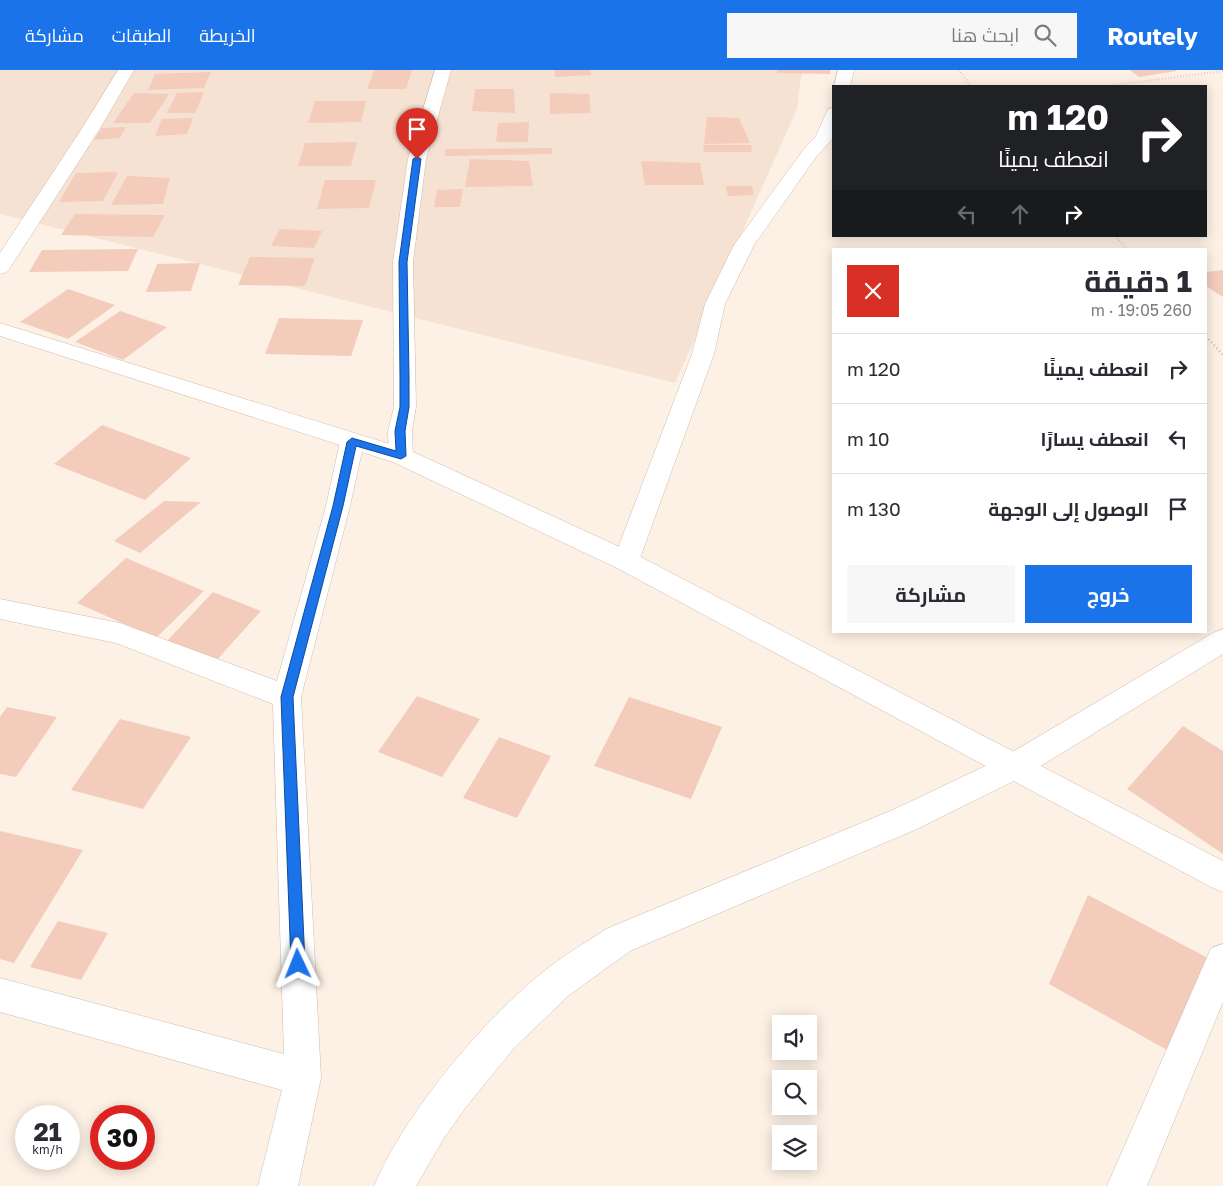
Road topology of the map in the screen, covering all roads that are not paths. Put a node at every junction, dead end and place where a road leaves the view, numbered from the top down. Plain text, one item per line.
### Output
1 (126, 70) edge
2 (443, 70) edge
3 (846, 70) edge
4 (842, 85) edge
5 (832, 118) edge
6 (0, 268) edge
7 (0, 329) edge
8 (352, 442) junction
9 (401, 456) junction
10 (626, 561) junction
11 (0, 609) edge
12 (1223, 640) edge
13 (287, 697) junction
14 (1016, 766) junction
15 (1223, 878) edge
16 (1223, 960) edge
17 (0, 995) edge
18 (303, 1078) junction
19 (278, 1186) edge
20 (394, 1186) edge
21 (1127, 1186) edge

1 - 6 street
2 - 9 street
3 - 4 street
5 - 10 street
7 - 8 street
8 - 9 street
8 - 13 street
9 - 10 street
10 - 14 street
11 - 13 street
12 - 14 street
13 - 18 street
14 - 15 street
14 - 20 street
16 - 21 street
17 - 18 street
18 - 19 street

